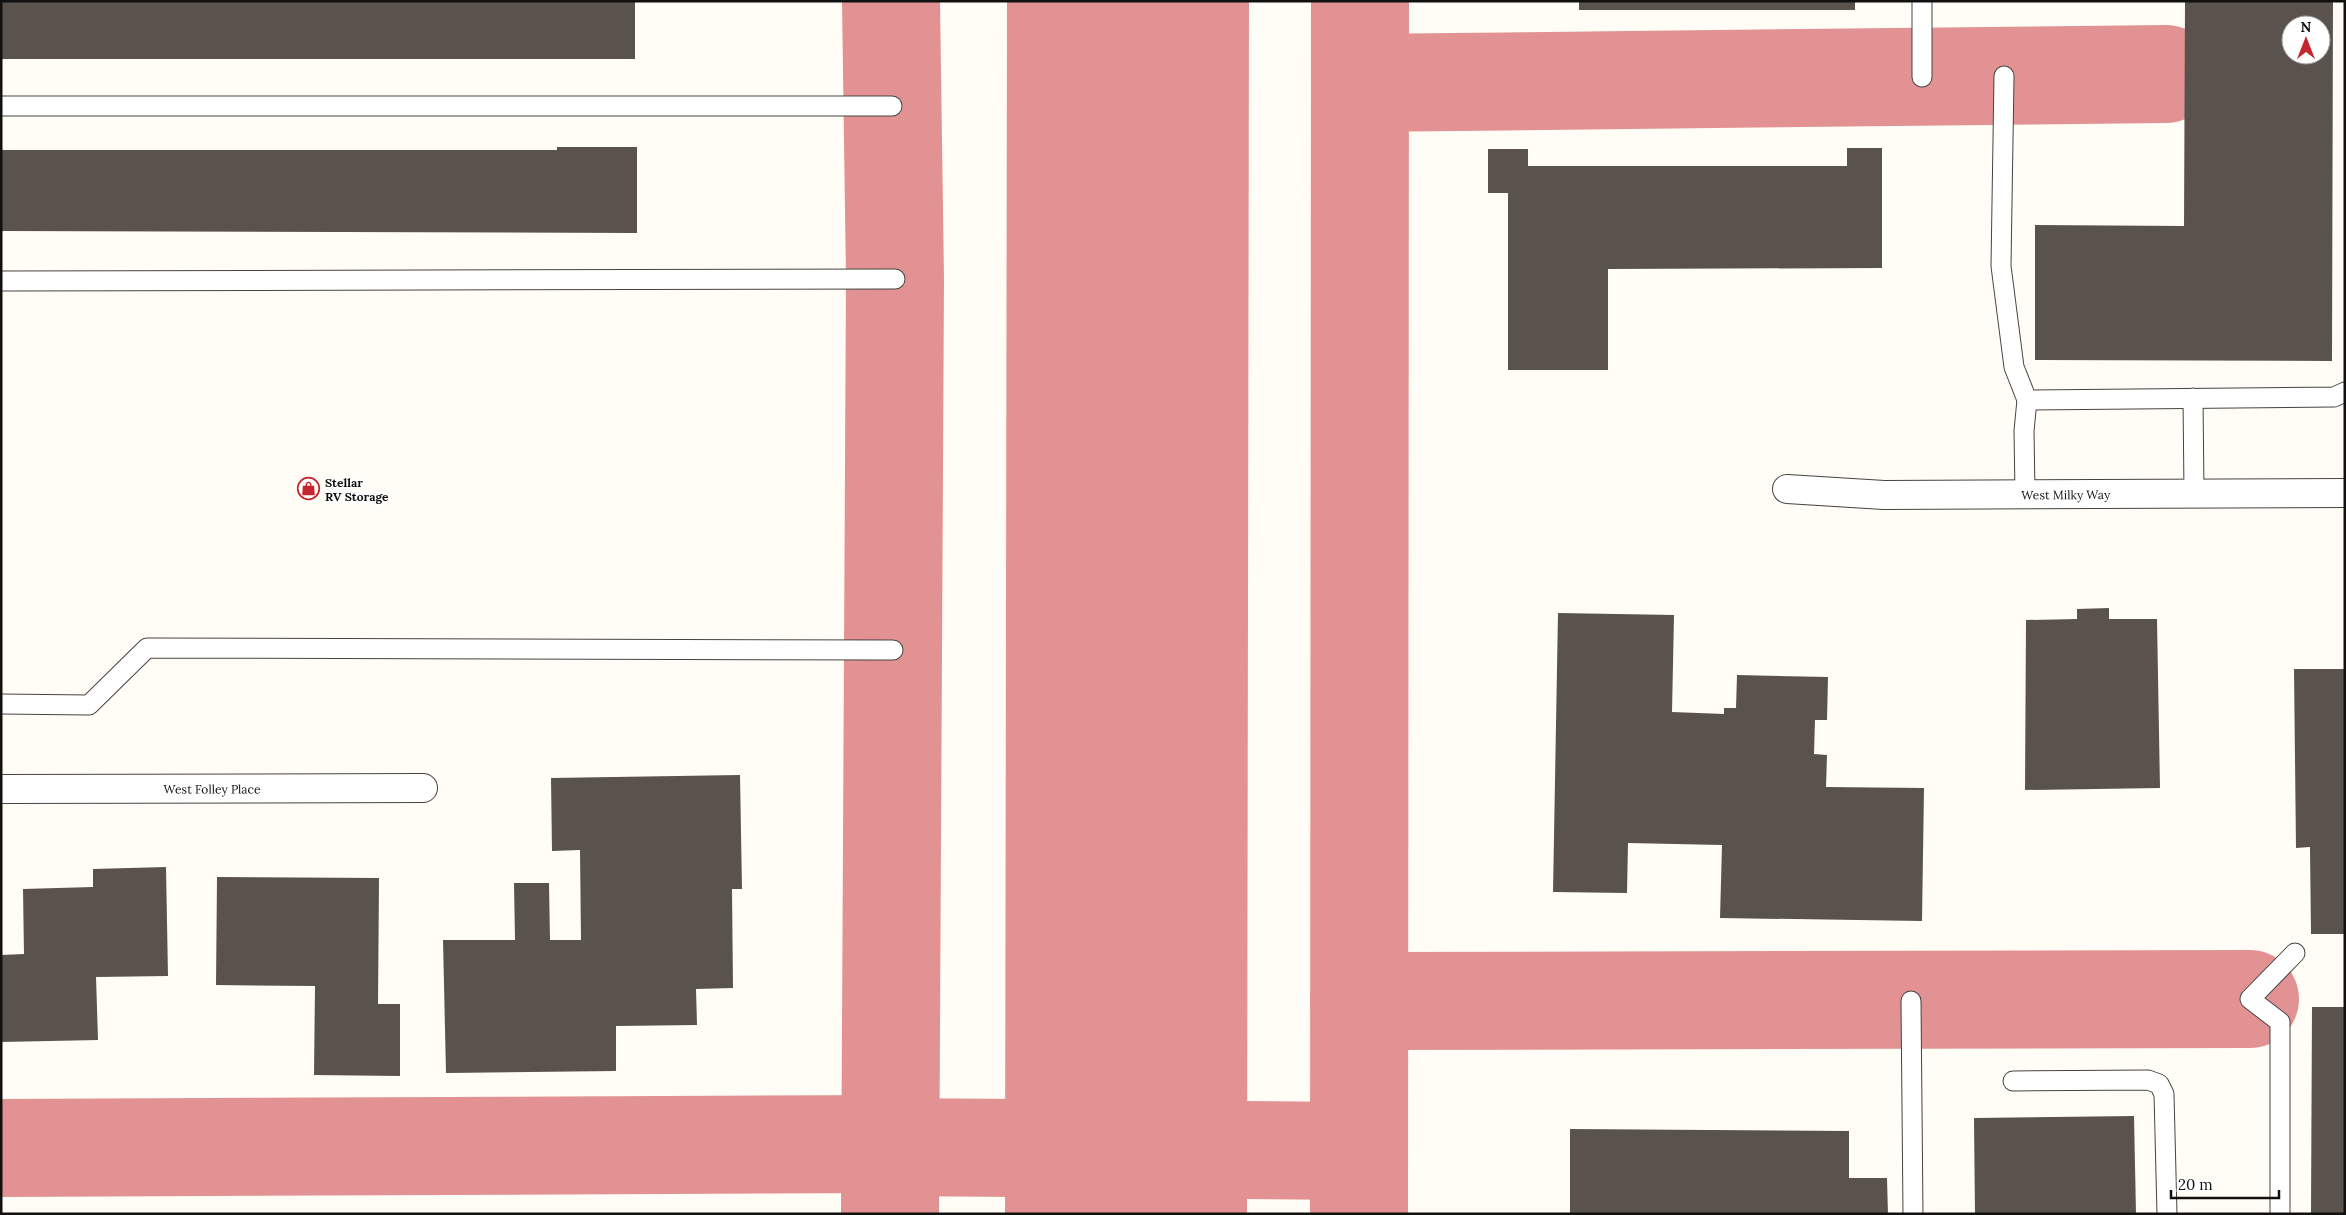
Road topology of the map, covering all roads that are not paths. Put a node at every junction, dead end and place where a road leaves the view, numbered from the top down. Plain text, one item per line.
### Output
1 (1922, 1) edge
2 (2004, 76) dead end
3 (1922, 77) dead end
4 (1, 106) edge
5 (892, 106) dead end
6 (895, 279) dead end
7 (1, 281) edge
8 (2345, 392) edge
9 (2193, 398) junction
10 (2027, 400) junction
11 (1786, 489) dead end
12 (2345, 492) edge
13 (2194, 493) junction
14 (2025, 494) junction
15 (893, 650) dead end
16 (1, 704) edge
17 (423, 788) dead end
18 (1, 789) edge
19 (2295, 953) dead end
20 (1911, 1001) dead end
21 (2013, 1081) dead end
22 (1913, 1214) edge
23 (2167, 1214) edge
24 (2280, 1214) edge

1 - 3 lane
2 - 10 lane
4 - 5 lane
6 - 7 lane
8 - 9 lane
9 - 10 lane
9 - 13 lane
10 - 14 lane
11 - 14 street, West Milky Way
12 - 13 street, West Milky Way
13 - 14 street, West Milky Way
15 - 16 lane
17 - 18 street, West Folley Place
19 - 24 lane
20 - 22 lane
21 - 23 lane

